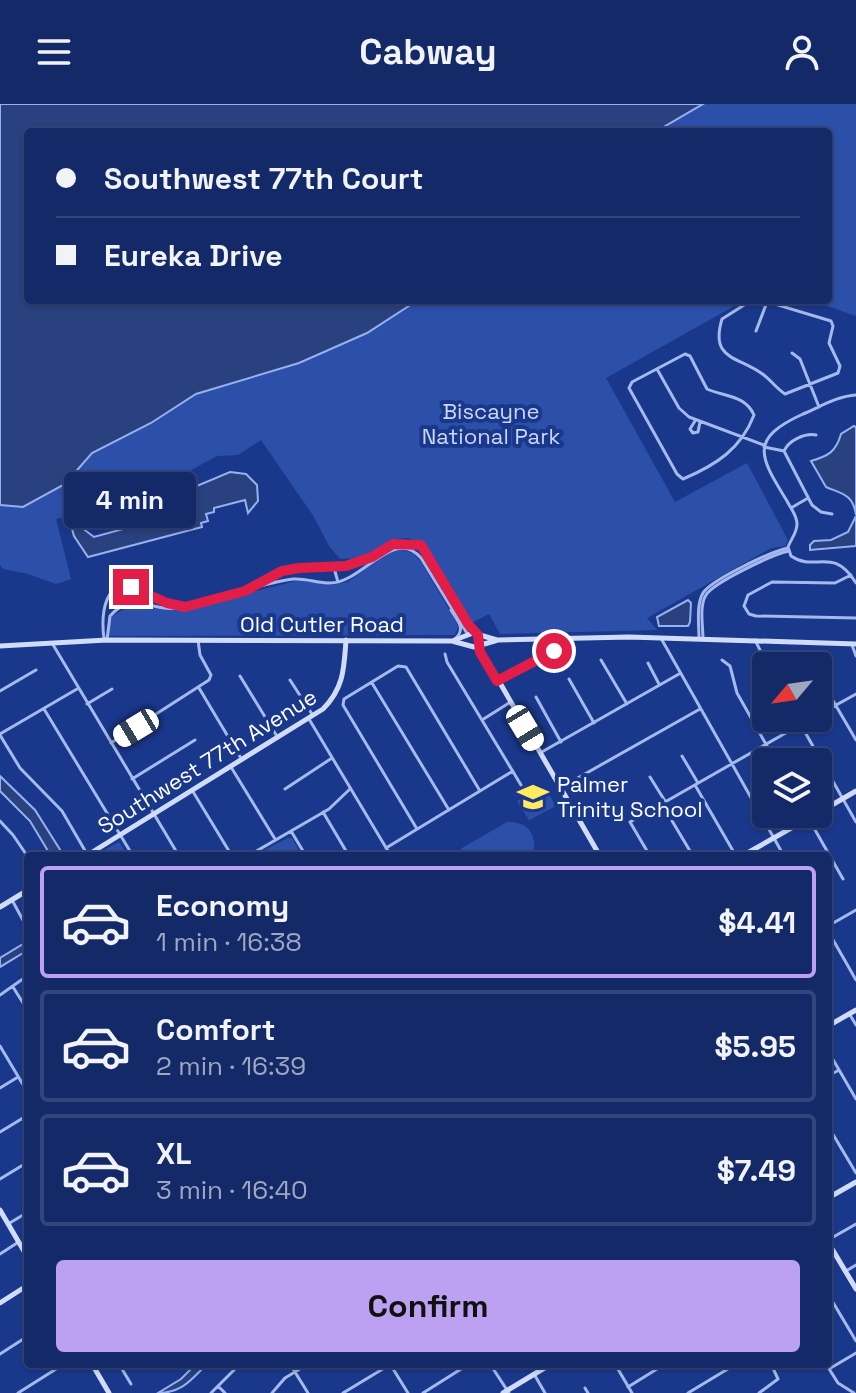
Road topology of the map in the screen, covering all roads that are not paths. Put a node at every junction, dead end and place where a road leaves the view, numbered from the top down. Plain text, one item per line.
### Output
1 (745, 304) edge
2 (766, 304) edge
3 (773, 304) edge
4 (756, 331) dead end
5 (792, 353) dead end
6 (657, 369) junction
7 (811, 384) junction
8 (856, 395) edge
9 (819, 407) junction
10 (816, 435) dead end
11 (745, 436) junction
12 (764, 446) junction
13 (784, 451) junction
14 (808, 498) junction
15 (791, 508) junction
16 (832, 514) dead end
17 (415, 545) junction
18 (397, 546) junction
19 (788, 550) junction
20 (413, 551) junction
21 (376, 557) junction
22 (364, 560) junction
23 (367, 567) junction
24 (334, 568) junction
25 (851, 575) junction
26 (338, 582) junction
27 (856, 583) edge
28 (260, 585) junction
29 (446, 600) junction
30 (167, 605) junction
31 (102, 616) junction
32 (110, 616) junction
33 (856, 618) edge
34 (105, 623) junction
35 (472, 635) junction
36 (662, 638) junction
37 (701, 639) junction
38 (106, 640) junction
39 (198, 640) junction
40 (346, 640) junction
41 (453, 640) junction
42 (498, 640) junction
43 (755, 640) junction
44 (52, 642) junction
45 (490, 642) junction
46 (854, 644) edge
47 (474, 645) junction
48 (0, 646) edge
49 (558, 652) dead end
50 (761, 652) edge
51 (445, 654) dead end
52 (856, 656) edge
53 (485, 660) junction
54 (601, 660) dead end
55 (722, 660) dead end
56 (648, 663) dead end
57 (36, 670) dead end
58 (680, 674) junction
59 (240, 676) dead end
60 (569, 679) dead end
61 (290, 680) dead end
62 (497, 681) junction
63 (371, 682) junction
64 (660, 685) junction
65 (199, 687) junction
66 (77, 689) junction
67 (112, 689) dead end
68 (0, 691) edge
69 (856, 694) edge
70 (536, 697) dead end
71 (832, 698) edge
72 (510, 703) junction
73 (87, 704) junction
74 (627, 704) junction
75 (836, 705) junction
76 (832, 707) edge
77 (44, 709) junction
78 (700, 709) junction
79 (311, 718) junction
80 (482, 720) junction
81 (594, 723) junction
82 (787, 732) edge
83 (805, 732) edge
84 (0, 734) edge
85 (278, 738) junction
86 (195, 740) dead end
87 (856, 740) edge
88 (561, 742) junction
89 (110, 744) junction
90 (766, 744) junction
91 (768, 748) edge
92 (540, 753) junction
93 (682, 756) dead end
94 (332, 758) junction
95 (242, 760) junction
96 (731, 764) junction
97 (231, 767) junction
98 (513, 771) junction
99 (650, 777) dead end
100 (132, 779) junction
101 (696, 784) junction
102 (521, 785) dead end
103 (560, 788) junction
104 (285, 789) dead end
105 (350, 789) junction
106 (192, 790) junction
107 (480, 791) junction
108 (856, 791) edge
109 (843, 799) junction
110 (663, 803) junction
111 (832, 805) edge
112 (449, 810) junction
113 (323, 812) junction
114 (153, 814) junction
115 (0, 821) edge
116 (856, 822) edge
117 (789, 828) edge
118 (814, 828) edge
119 (417, 829) junction
120 (291, 831) junction
121 (120, 835) junction
122 (774, 838) junction
123 (275, 839) junction
124 (386, 848) junction
125 (25, 852) edge
126 (85, 852) edge
127 (92, 852) edge
128 (131, 852) edge
129 (177, 852) edge
130 (230, 852) edge
131 (254, 852) edge
132 (304, 852) edge
133 (347, 852) edge
134 (388, 852) edge
135 (598, 852) edge
136 (648, 852) edge
137 (691, 852) edge
138 (737, 852) edge
139 (747, 852) edge
140 (782, 852) edge
141 (828, 852) edge
142 (832, 860) edge
143 (843, 879) dead end
144 (24, 892) edge
145 (12, 900) junction
146 (0, 907) edge
147 (856, 910) edge
148 (24, 922) dead end
149 (832, 926) edge
150 (832, 937) edge
151 (835, 943) junction
152 (832, 944) edge
153 (24, 978) edge
154 (856, 980) edge
155 (13, 987) junction
156 (0, 995) edge
157 (24, 1005) edge
158 (856, 1010) edge
159 (849, 1014) junction
160 (832, 1024) edge
161 (856, 1025) edge
162 (0, 1046) edge
163 (832, 1058) edge
164 (839, 1070) junction
165 (832, 1074) edge
166 (18, 1077) junction
167 (24, 1087) edge
168 (0, 1088) edge
169 (856, 1099) edge
170 (24, 1117) edge
171 (0, 1132) edge
172 (832, 1133) edge
173 (24, 1164) edge
174 (856, 1173) edge
175 (0, 1179) edge
176 (856, 1182) edge
177 (832, 1196) edge
178 (0, 1210) edge
179 (24, 1214) edge
180 (8, 1224) junction
181 (856, 1224) edge
182 (832, 1239) edge
183 (19, 1242) junction
184 (832, 1248) edge
185 (24, 1251) edge
186 (0, 1254) edge
187 (856, 1265) edge
188 (846, 1271) junction
189 (24, 1288) edge
190 (856, 1289) edge
191 (832, 1301) edge
192 (0, 1303) edge
193 (24, 1339) edge
194 (856, 1341) edge
195 (856, 1353) edge
196 (0, 1354) edge
197 (832, 1367) edge
198 (58, 1368) edge
199 (94, 1368) edge
200 (121, 1368) edge
201 (236, 1368) edge
202 (292, 1368) edge
203 (302, 1368) edge
204 (384, 1368) edge
205 (392, 1368) edge
206 (463, 1368) edge
207 (492, 1368) edge
208 (544, 1368) edge
209 (617, 1368) edge
210 (659, 1368) edge
211 (729, 1368) edge
212 (773, 1368) edge
213 (829, 1369) edge
214 (295, 1372) junction
215 (534, 1374) junction
216 (131, 1384) dead end
217 (218, 1386) junction
218 (628, 1387) junction
219 (585, 1388) dead end
220 (105, 1391) edge
221 (506, 1392) edge
222 (18, 1393) edge
223 (211, 1393) edge
224 (225, 1393) edge
225 (272, 1393) edge
226 (308, 1393) edge
227 (343, 1393) edge
228 (408, 1393) edge
229 (423, 1393) edge
230 (545, 1393) edge
231 (588, 1393) edge
232 (632, 1393) edge
233 (688, 1393) edge
234 (759, 1393) edge
235 (854, 1393) edge

1 - 7 street
2 - 4 street
3 - 7 street
5 - 7 street
6 - 11 street
6 - 11 street
6 - 11 street
7 - 9 street
8 - 9 street
9 - 12 street
10 - 13 street
11 - 12 street
12 - 13 street
12 - 15 street
13 - 14 street
14 - 15 street
14 - 16 street
15 - 19 street
17 - 18 street
17 - 20 street
17 - 35 street
18 - 20 street
18 - 21 street
19 - 25 street
19 - 37 street
20 - 29 street
21 - 22 street
21 - 23 street
22 - 23 street
22 - 24 street
23 - 26 street
24 - 26 street
24 - 28 street
25 - 27 street
25 - 33 street
26 - 28 street
28 - 30 street
29 - 35 street
29 - 41 street
30 - 31 street
30 - 32 street
31 - 32 street
31 - 34 street
32 - 34 street
34 - 38 street
35 - 41 main road, Old Cutler Road
35 - 42 main road, Old Cutler Road
35 - 47 main road
35 - 47 main road
36 - 37 main road, Old Cutler Road
36 - 42 main road, Old Cutler Road
36 - 58 street
37 - 43 main road, Old Cutler Road
38 - 39 main road, Old Cutler Road
38 - 44 main road, Old Cutler Road
39 - 40 main road, Old Cutler Road
39 - 65 street
40 - 41 main road, Old Cutler Road
40 - 79 main road, Southwest 77th Avenue
41 - 47 main road, Old Cutler Road
42 - 45 main road, Old Cutler Road
43 - 46 main road, Old Cutler Road
43 - 50 street
44 - 48 main road, Old Cutler Road
44 - 66 street
45 - 47 main road, Old Cutler Road
45 - 53 main road
46 - 52 street
47 - 53 main road
49 - 62 street
51 - 80 street
53 - 62 main road
54 - 74 street
55 - 90 street
56 - 64 street
57 - 68 street
58 - 64 street
58 - 78 street
59 - 85 street
60 - 81 street
61 - 79 street
62 - 72 main road
63 - 107 street, Southwest 77th Avenue
63 - 112 street
63 - 119 street, Southwest 77th Avenue
64 - 74 street
65 - 89 street
65 - 95 street
66 - 73 street
66 - 77 street
67 - 73 street
69 - 75 street
70 - 88 street
71 - 75 street
72 - 80 street
72 - 92 main road
73 - 89 street
74 - 81 street
75 - 76 street
75 - 87 street
77 - 84 street
77 - 121 street
78 - 96 street
78 - 103 street
79 - 85 main road, Southwest 77th Avenue
79 - 94 street
80 - 98 street
81 - 88 street
82 - 90 street
83 - 109 street
84 - 126 street
85 - 95 main road, Southwest 77th Avenue
86 - 100 street
88 - 92 street
89 - 100 street
90 - 91 street
90 - 96 street
92 - 103 main road
93 - 101 street
94 - 104 street
94 - 105 street
95 - 97 main road, Southwest 77th Avenue
96 - 101 street
96 - 122 street
97 - 106 main road, Southwest 77th Avenue
97 - 123 street
98 - 102 street
98 - 107 street
99 - 110 street
100 - 114 street
101 - 110 street
101 - 138 street
103 - 135 main road
105 - 113 street
105 - 124 street
106 - 114 main road, Southwest 77th Avenue
106 - 130 street
107 - 112 street
108 - 109 main road
109 - 111 main road
109 - 116 street
110 - 136 street
110 - 137 street
112 - 119 street
113 - 120 street
113 - 133 street
114 - 121 main road, Southwest 77th Avenue
114 - 129 street
115 - 125 street
117 - 122 main road
118 - 141 street
119 - 124 street
120 - 123 street
120 - 132 street
121 - 127 main road, Southwest 77th Avenue
121 - 128 street
122 - 139 main road
122 - 140 street
123 - 131 street
124 - 134 street
142 - 143 street
144 - 145 main road
145 - 146 main road
145 - 148 street
147 - 149 street
150 - 151 street
151 - 152 street
151 - 154 street
153 - 155 street
155 - 156 street
155 - 157 street
158 - 159 main road
159 - 160 main road
159 - 161 street
162 - 166 street
163 - 164 street
164 - 165 street
164 - 169 street
166 - 167 street
166 - 168 street
170 - 171 street
172 - 174 street
173 - 175 street
176 - 177 main road
178 - 180 main road
179 - 180 street
180 - 183 main road
181 - 182 street
183 - 185 main road
183 - 186 street
184 - 188 main road
187 - 188 street
188 - 190 main road
189 - 192 main road
191 - 194 street
193 - 196 street
195 - 197 street
198 - 222 street
199 - 220 main road
200 - 216 street
201 - 217 street
202 - 214 street
203 - 214 street
204 - 227 street
205 - 228 street
206 - 229 street
207 - 221 street
208 - 215 main road
209 - 218 street
210 - 218 street
211 - 233 street
212 - 234 street
213 - 235 street
214 - 225 street
214 - 226 street
215 - 221 main road
215 - 230 street
217 - 223 street
217 - 224 street
218 - 232 street
219 - 231 street

